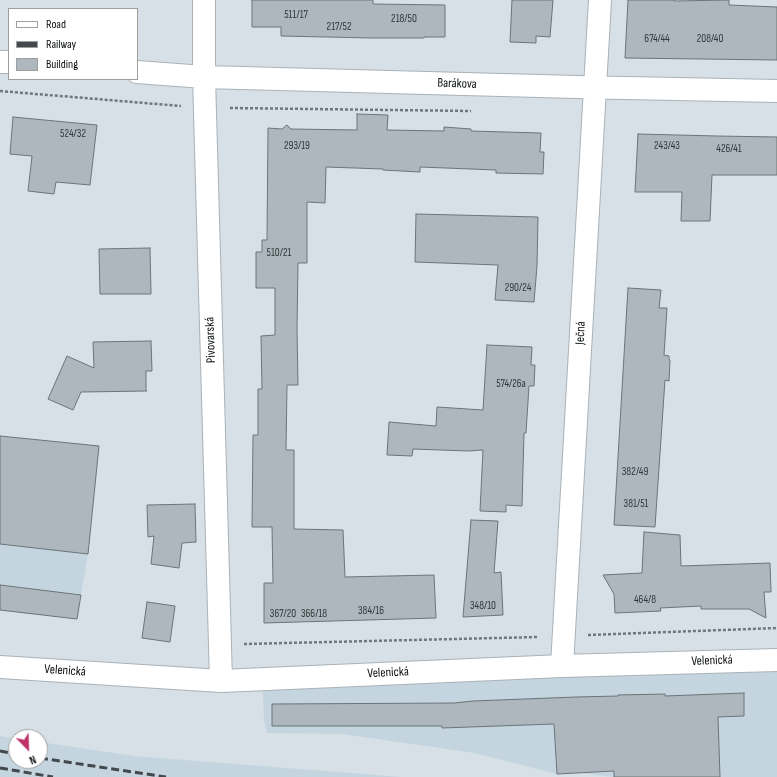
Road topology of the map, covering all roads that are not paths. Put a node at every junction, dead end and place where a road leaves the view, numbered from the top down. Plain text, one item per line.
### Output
1 (204, 0) edge
2 (600, 0) edge
3 (138, 72) edge
4 (204, 77) junction
5 (595, 88) junction
6 (777, 91) edge
7 (777, 660) edge
8 (562, 666) junction
9 (0, 667) edge
10 (221, 681) junction

1 - 4 street, Pivovarská
2 - 5 street, Ječná
3 - 4 street, Barákova
4 - 5 street, Barákova
4 - 10 street, Pivovarská
5 - 6 street, Barákova
5 - 8 street, Ječná
7 - 8 street, Velenická
8 - 10 street, Velenická
9 - 10 street, Velenická

